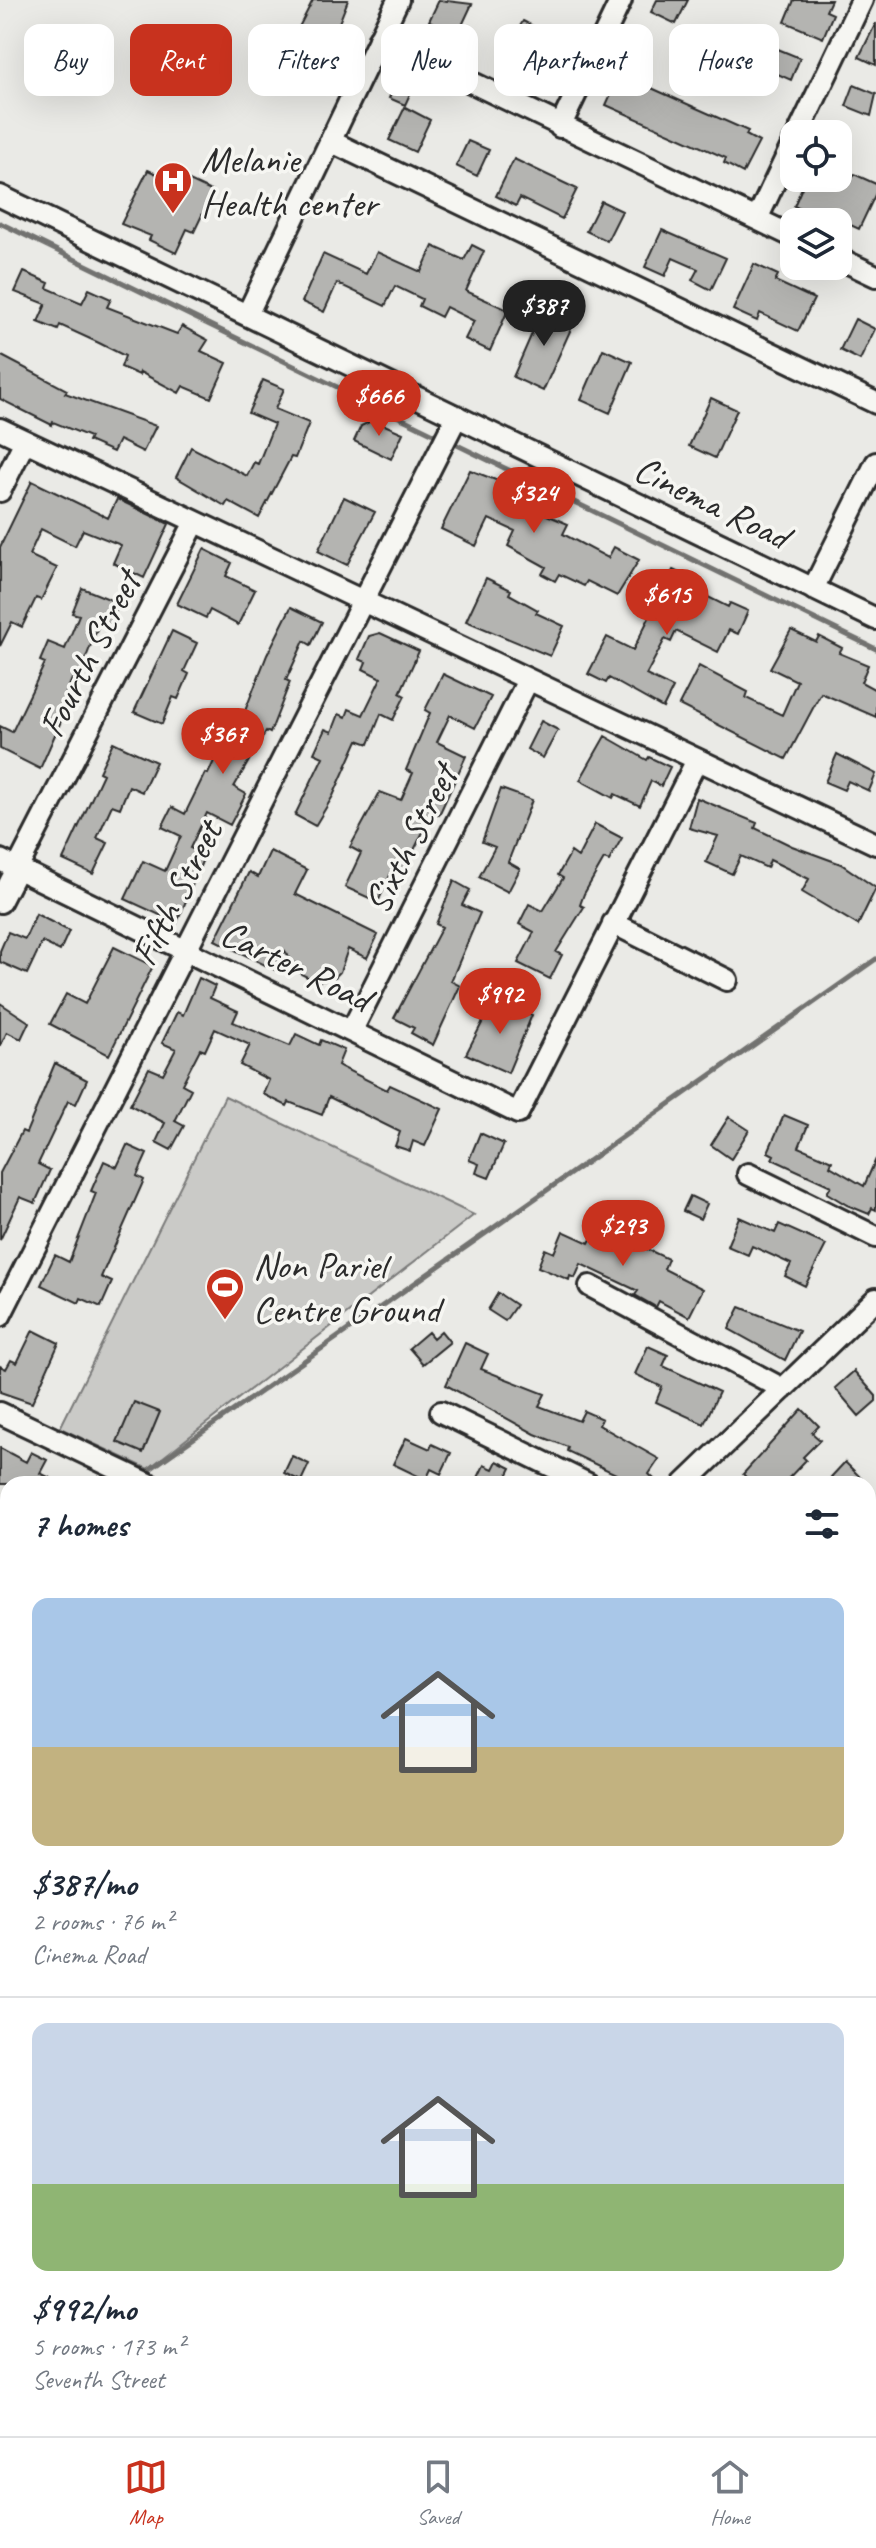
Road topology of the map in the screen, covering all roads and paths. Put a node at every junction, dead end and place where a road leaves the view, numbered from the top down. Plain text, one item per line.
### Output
1 (398, 0) edge
2 (621, 0) edge
3 (862, 0) edge
4 (379, 38) junction
5 (805, 120) edge
6 (560, 127) junction
7 (330, 141) junction
8 (780, 171) edge
9 (0, 196) edge
10 (757, 219) junction
11 (780, 230) edge
12 (852, 265) edge
13 (876, 276) edge
14 (248, 313) junction
15 (876, 403) edge
16 (457, 416) junction
17 (0, 429) edge
18 (25, 441) junction
19 (876, 463) edge
20 (0, 491) edge
21 (195, 522) junction
22 (813, 589) junction
23 (362, 601) junction
24 (876, 619) edge
25 (528, 680) junction
26 (697, 760) junction
27 (876, 844) edge
28 (8, 864) edge
29 (0, 902) edge
30 (613, 923) junction
31 (186, 950) junction
32 (727, 980) dead end
33 (352, 1030) junction
34 (748, 1174) dead end
35 (876, 1237) edge
36 (590, 1286) dead end
37 (876, 1299) edge
38 (0, 1316) edge
39 (783, 1389) junction
40 (441, 1412) dead end
41 (0, 1413) edge
42 (132, 1476) edge
43 (572, 1476) edge
44 (692, 1476) edge

1 - 4 street
2 - 6 street
3 - 5 street
4 - 6 street
4 - 7 street
6 - 10 street
7 - 14 street
7 - 15 street
8 - 10 street
9 - 14 street, Cinema Road
10 - 11 street
12 - 13 street
14 - 16 street, Cinema Road
16 - 22 street, Cinema Road
16 - 23 street, Fifth Street
17 - 18 street
18 - 20 street
18 - 21 street
19 - 22 street
21 - 23 street
21 - 28 street, Fourth Street
22 - 24 street, Cinema Road
23 - 25 street
23 - 31 street, Fifth Street
25 - 26 street
25 - 33 street, Sixth Street
26 - 27 street
26 - 30 street
28 - 29 street, Fourth Street
28 - 31 street, Carter Road
30 - 32 street
30 - 33 street, Carter Road
31 - 33 street, Carter Road
31 - 38 street, Fifth Street
34 - 35 street
36 - 39 street
37 - 39 street
39 - 44 street
40 - 43 street
41 - 42 street

